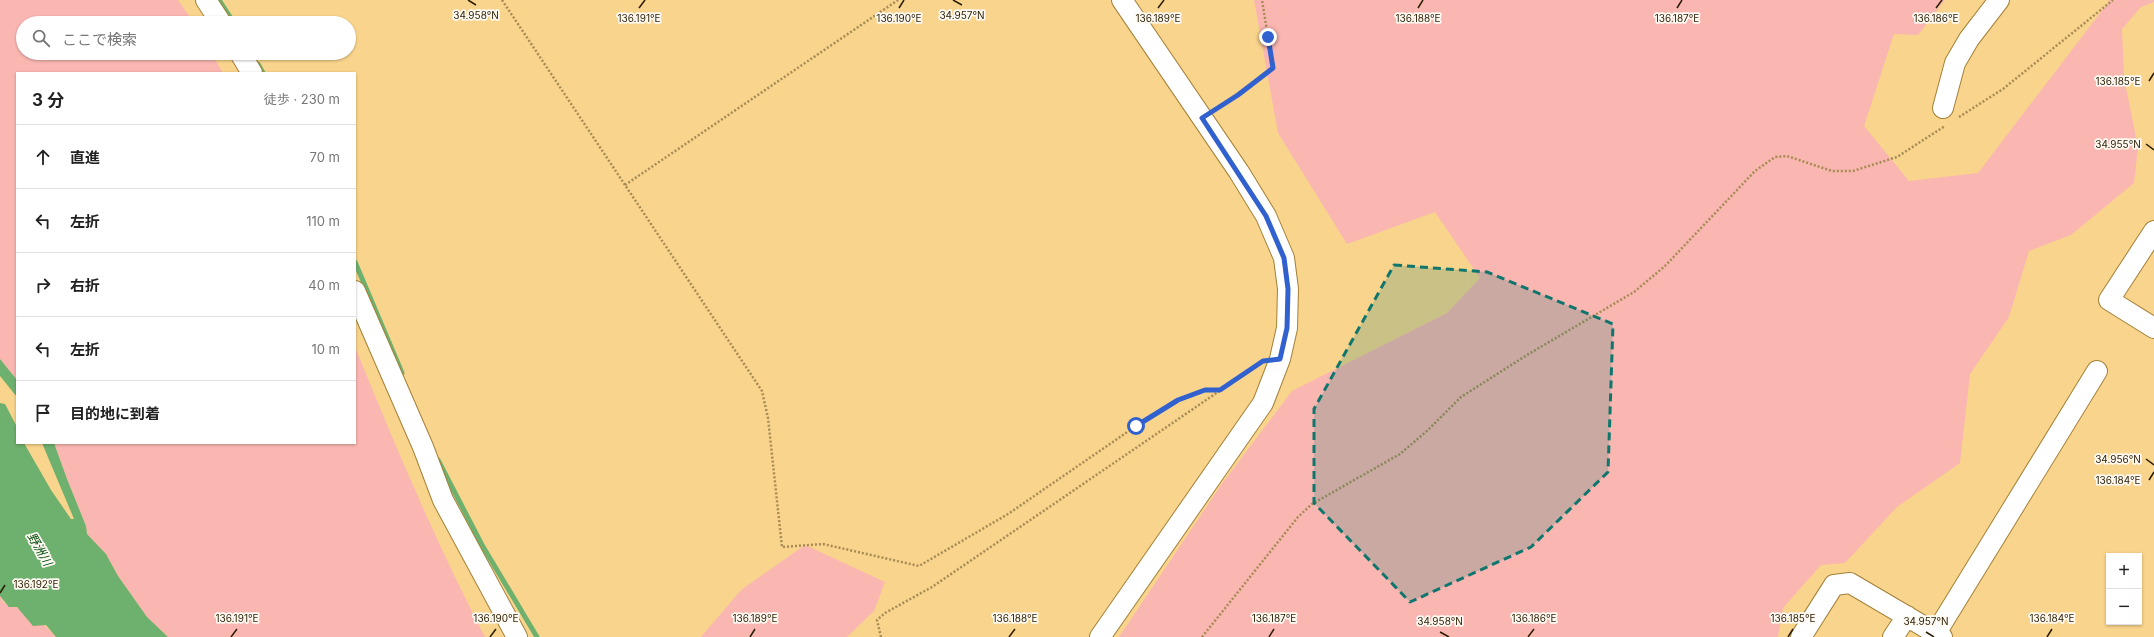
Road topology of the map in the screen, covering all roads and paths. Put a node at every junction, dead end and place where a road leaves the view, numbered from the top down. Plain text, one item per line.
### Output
1 (206, 0) edge
2 (502, 0) edge
3 (898, 0) edge
4 (1122, 0) edge
5 (1262, 0) edge
6 (1999, 0) edge
7 (2113, 0) edge
8 (216, 16) edge
9 (244, 60) edge
10 (251, 72) edge
11 (1950, 116) junction
12 (1202, 118) junction
13 (625, 185) junction
14 (2154, 231) edge
15 (356, 293) edge
16 (2154, 328) edge
17 (1280, 359) junction
18 (2097, 371) dead end
19 (1220, 390) junction
20 (1907, 616) junction
21 (1939, 635) edge
22 (517, 637) edge
23 (881, 637) edge
24 (1100, 637) edge
25 (1202, 637) edge
26 (1801, 637) edge
27 (1893, 637) edge

1 - 8 street
2 - 13 path
3 - 13 path
4 - 12 street
5 - 12 path
6 - 11 street
7 - 11 path
9 - 10 street
11 - 25 path
12 - 17 street
13 - 19 path
14 - 16 street
15 - 22 street
17 - 19 path
17 - 24 street
18 - 21 street
19 - 23 path
20 - 21 street
20 - 26 street
20 - 27 street

